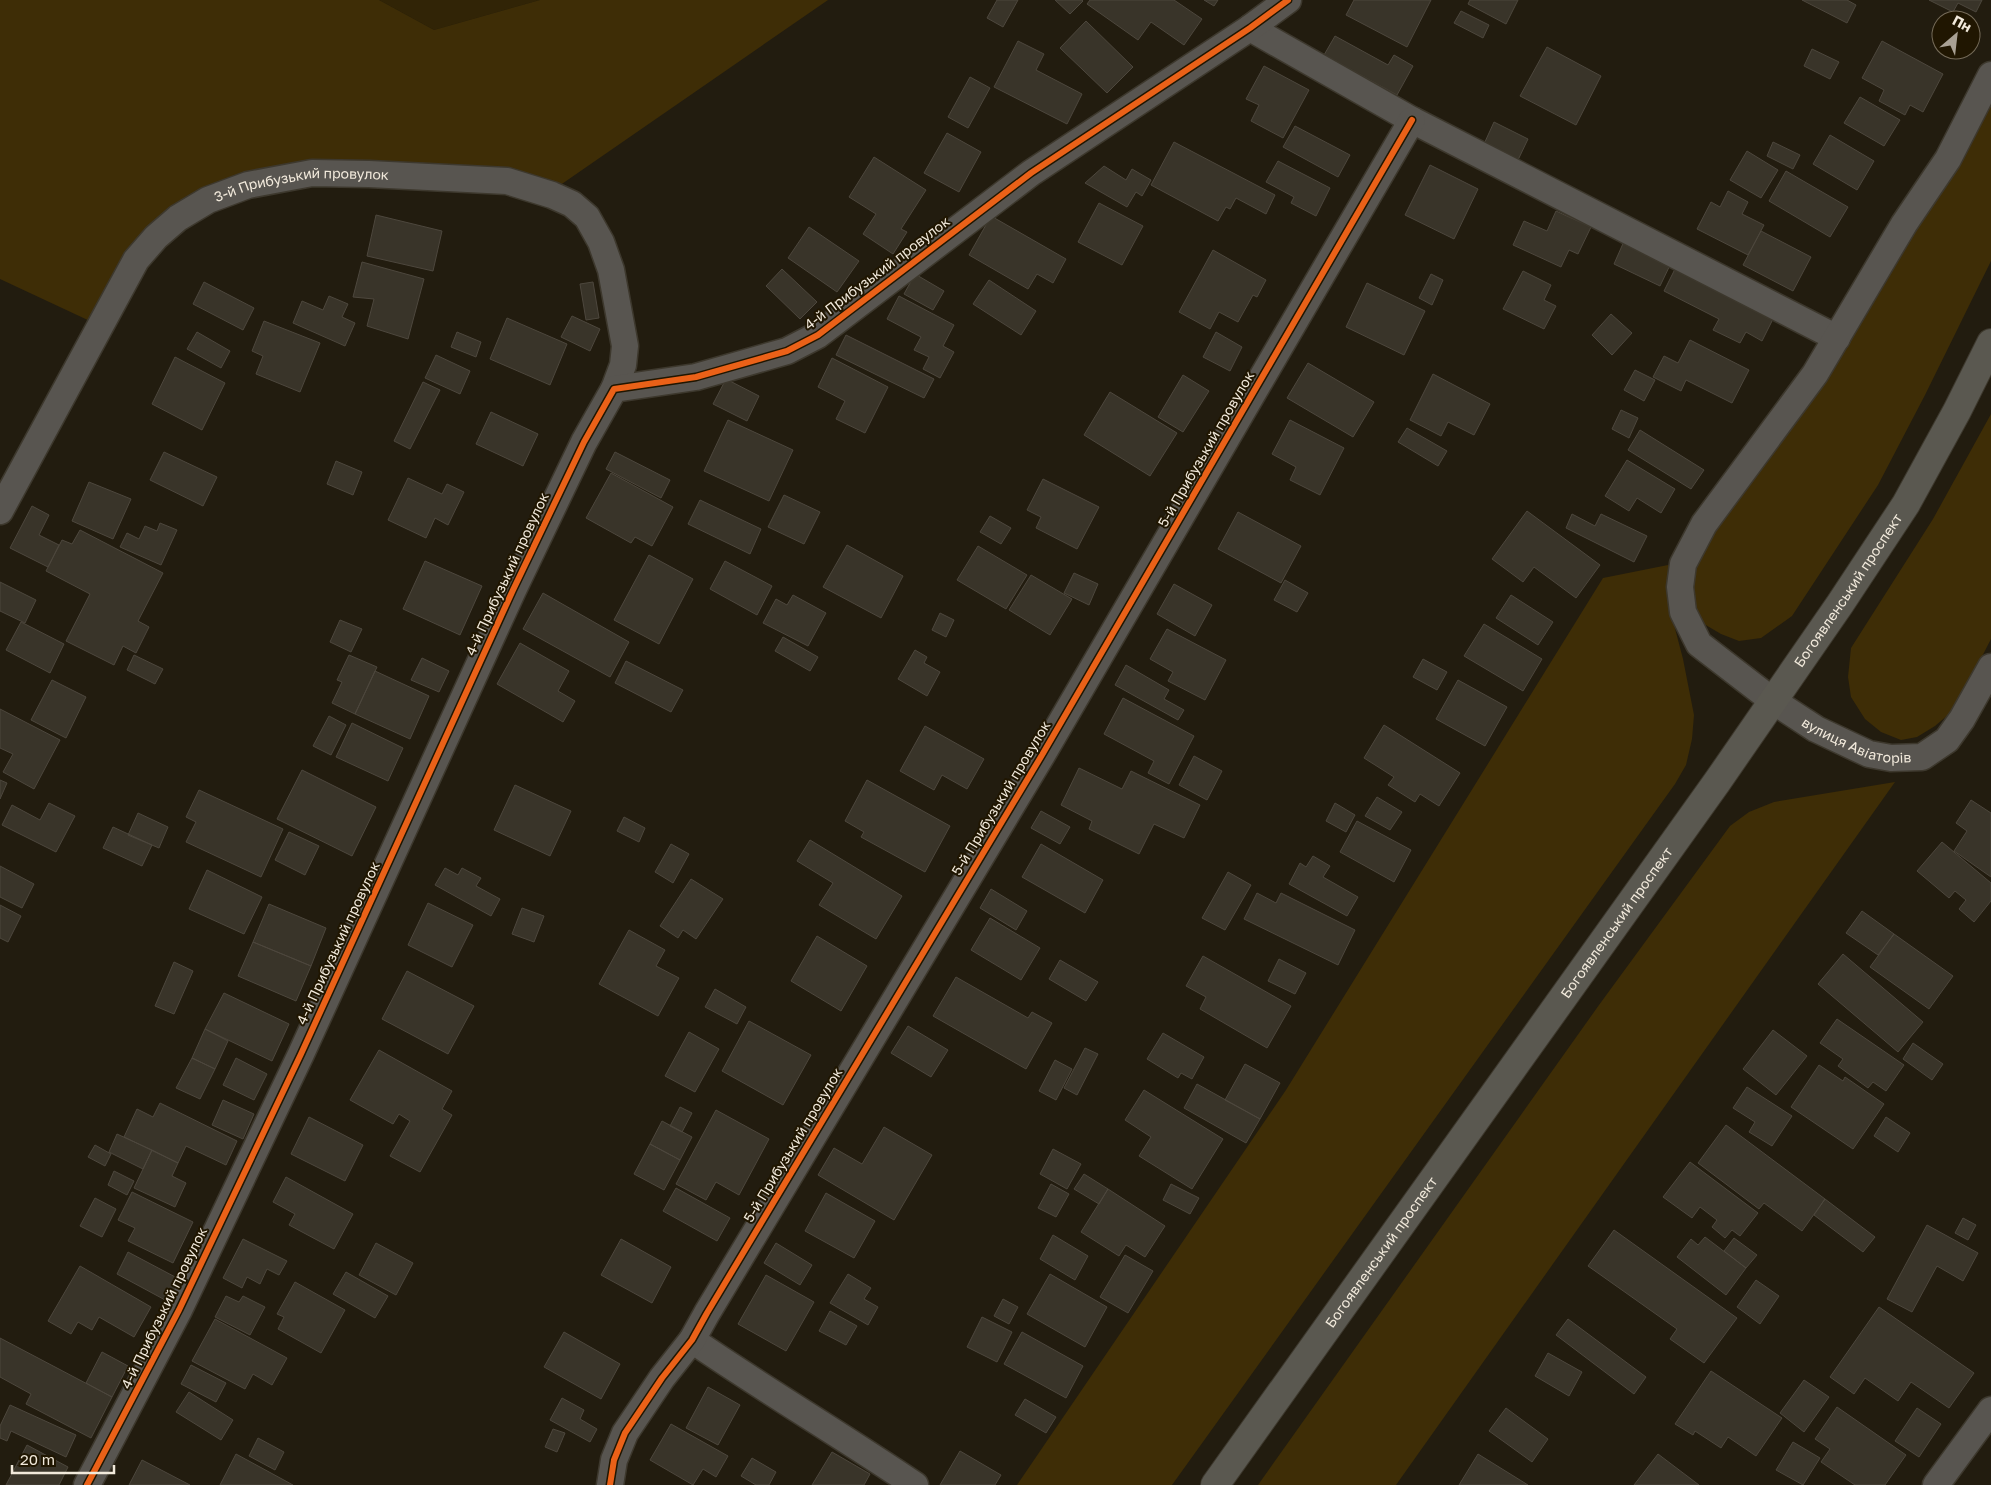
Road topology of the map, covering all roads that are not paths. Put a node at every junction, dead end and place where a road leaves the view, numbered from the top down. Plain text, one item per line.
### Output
1 (1288, 0) edge
2 (1250, 28) junction
3 (1991, 76) edge
4 (1412, 120) junction
5 (1837, 338) junction
6 (1991, 343) edge
7 (614, 389) junction
8 (0, 511) edge
9 (1991, 667) edge
10 (1773, 701) junction
11 (692, 1340) junction
12 (1991, 1410) edge
13 (87, 1485) edge
14 (610, 1485) edge
15 (914, 1485) edge
16 (1215, 1485) edge
17 (1936, 1485) edge

1 - 2 street, 4-й Прибузький провулок
2 - 4 street
2 - 7 street, 4-й Прибузький провулок
3 - 5 street, вулиця Авіаторів
4 - 5 street
4 - 11 street, 5-й Прибузький провулок
5 - 10 street, вулиця Авіаторів
6 - 10 main road, Богоявленський проспект
7 - 8 street, 3-й Прибузький провулок
7 - 13 street, 4-й Прибузький провулок
9 - 10 street, вулиця Авіаторів
10 - 16 main road, Богоявленський проспект
11 - 14 street, 5-й Прибузький провулок
11 - 15 street
12 - 17 street

